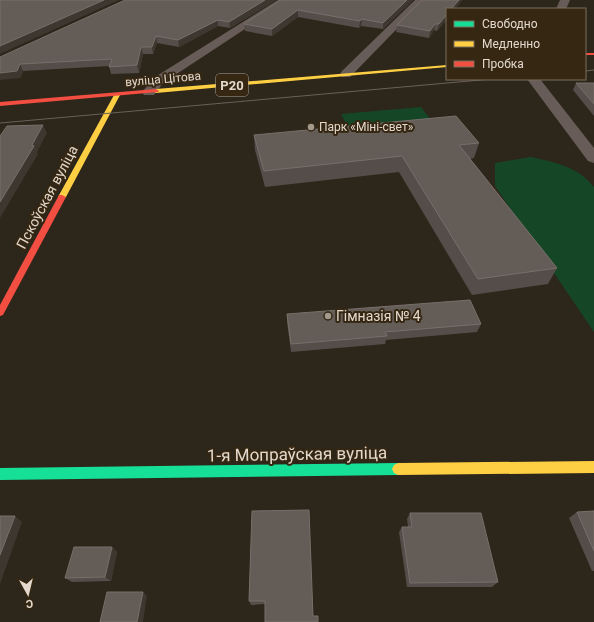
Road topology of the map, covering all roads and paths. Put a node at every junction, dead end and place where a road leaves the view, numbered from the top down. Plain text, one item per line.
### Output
1 (284, 0) edge
2 (420, 0) edge
3 (446, 66) edge
4 (346, 74) junction
5 (534, 80) edge
6 (149, 92) junction
7 (117, 95) junction
8 (0, 104) edge
9 (594, 158) edge
10 (0, 313) edge
11 (594, 467) edge
12 (0, 474) edge

1 - 6 street
2 - 4 street
3 - 4 street, вуліца Цітова / Р20
4 - 6 street, вуліца Цітова / Р20
5 - 9 street
6 - 7 street, вуліца Цітова / Р20
7 - 8 street, вуліца Цітова / Р20
7 - 10 street, Пскоўская вуліца
11 - 12 street, 1-я Мопраўская вуліца

